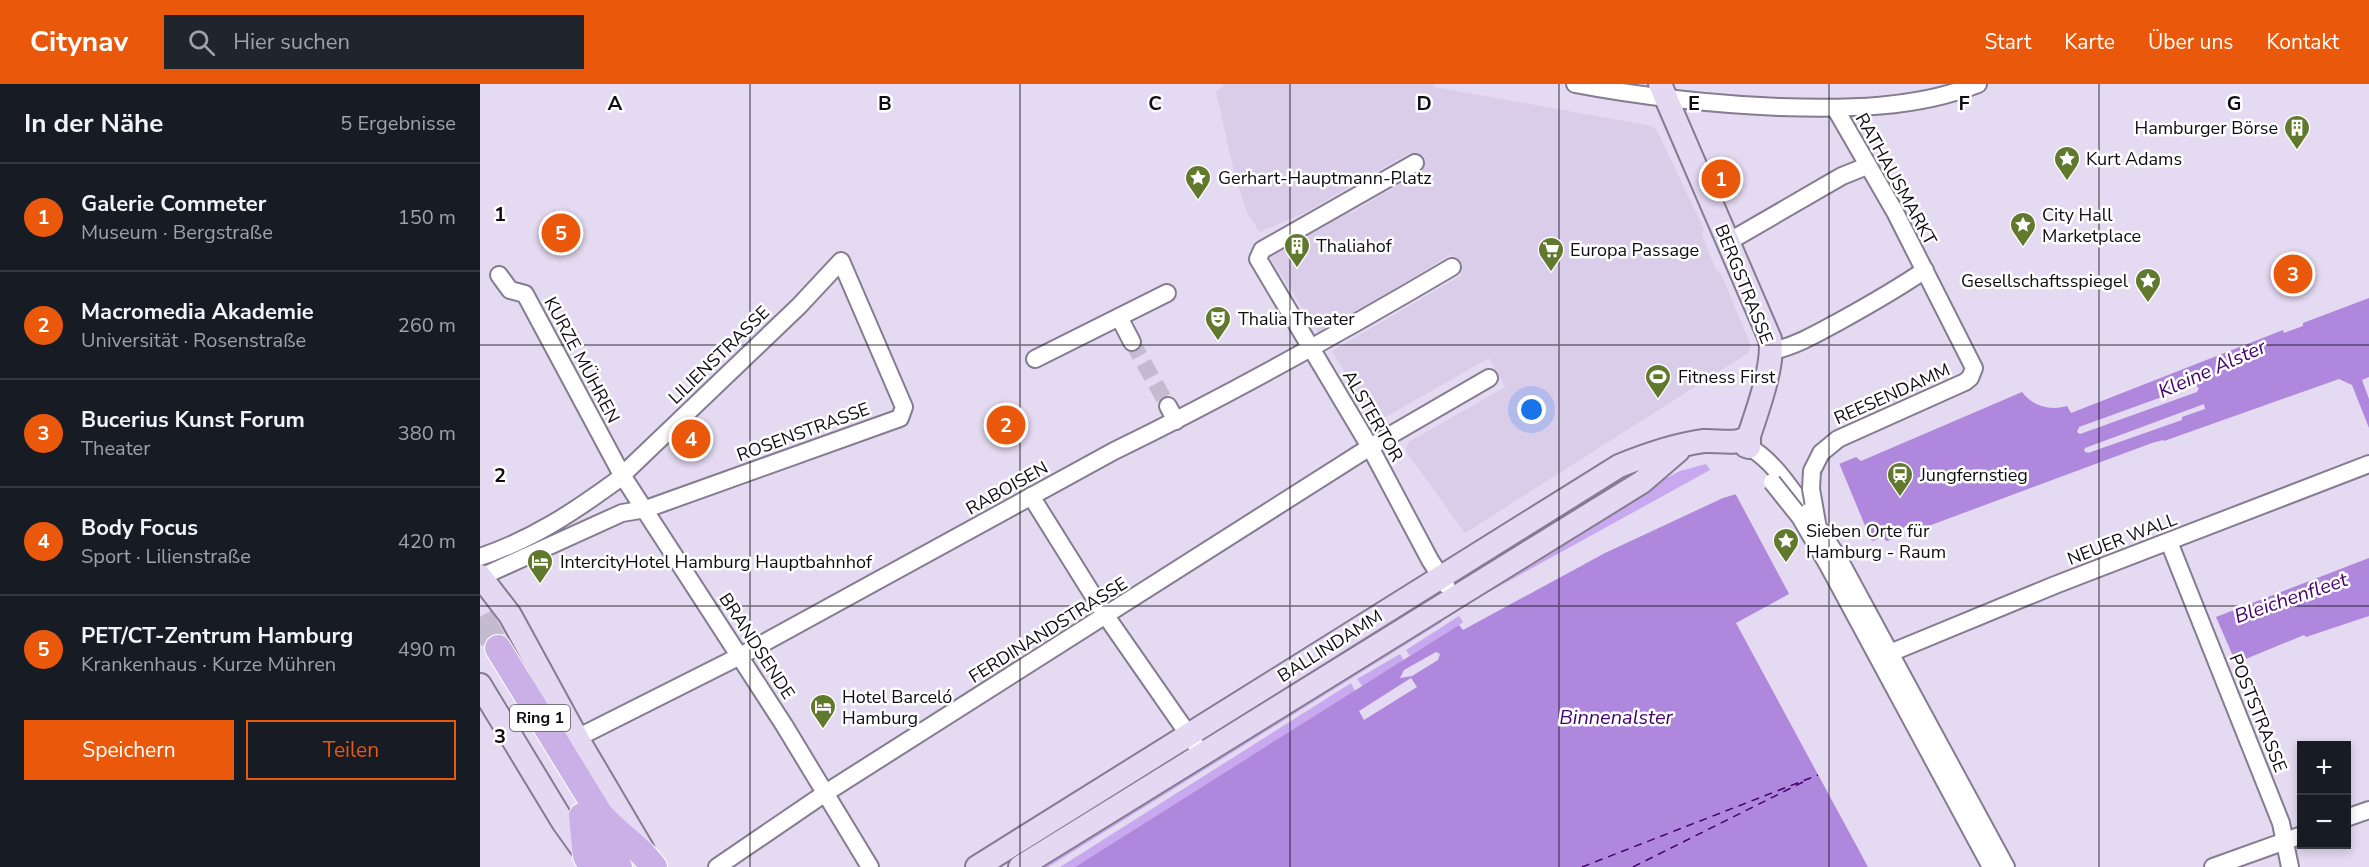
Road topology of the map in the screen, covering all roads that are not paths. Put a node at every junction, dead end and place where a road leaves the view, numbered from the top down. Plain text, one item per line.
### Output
1 (1575, 84) edge
2 (1978, 84) edge
3 (1663, 92) edge
4 (1835, 108) junction
5 (1415, 163) dead end
6 (1867, 166) junction
7 (1728, 242) junction
8 (841, 261) joint
9 (1452, 267) dead end
10 (1925, 270) junction
11 (499, 274) dead end
12 (1167, 293) dead end
13 (1119, 317) junction
14 (1132, 342) tunnel mouth
15 (1311, 348) junction
16 (1772, 351) junction
17 (1035, 359) dead end
18 (1489, 378) dead end
19 (1742, 441) junction
20 (1692, 444) junction
21 (1370, 447) junction
22 (2369, 464) edge
23 (622, 474) junction
24 (1778, 481) junction
25 (1031, 496) junction
26 (646, 509) junction
27 (1817, 524) junction
28 (2169, 542) junction
29 (1834, 562) junction
30 (480, 572) edge
31 (1441, 577) junction
32 (1454, 597) junction
33 (1106, 616) junction
34 (1890, 652) junction
35 (740, 656) junction
36 (480, 684) edge
37 (1189, 734) junction
38 (577, 738) junction
39 (1202, 754) junction
40 (824, 794) junction
41 (2369, 810) edge
42 (582, 813) junction
43 (2351, 816) edge
44 (2297, 836) edge
45 (2284, 841) junction
46 (594, 863) edge
47 (651, 864) edge
48 (619, 867) edge
49 (717, 867) edge
50 (870, 867) edge
51 (977, 867) edge
52 (1020, 867) edge
53 (1991, 867) edge
54 (2006, 867) edge
55 (2213, 867) edge
56 (2290, 867) edge

1 - 3 street
2 - 4 street, RATHAUSMARKT
3 - 4 street
3 - 7 street, BERGSTRASSE
4 - 6 street, RATHAUSMARKT
5 - 15 street, ALSTERTOR
6 - 7 street
6 - 10 street, RATHAUSMARKT
7 - 16 street, BERGSTRASSE
8 - 23 street, LILIENSTRASSE
8 - 26 street, ROSENSTRASSE
9 - 15 street, RABOISEN
10 - 16 street
10 - 27 street, REESENDAMM, bridge
11 - 23 street, KURZE MÜHREN
12 - 13 street
13 - 14 street
13 - 17 street
15 - 21 street, ALSTERTOR
15 - 25 street, RABOISEN
16 - 19 street
18 - 21 street, FERDINANDSTRASSE
19 - 20 street, BALLINDAMM
19 - 24 street
20 - 31 street, BALLINDAMM
20 - 32 street, BALLINDAMM
21 - 31 street, ALSTERTOR
21 - 33 street, FERDINANDSTRASSE
22 - 28 street, NEUER WALL
23 - 26 street, KURZE MÜHREN
23 - 30 street, LILIENSTRASSE
24 - 27 street, bridge
24 - 29 street, bridge
25 - 33 street
25 - 35 street, RABOISEN
26 - 30 street, ROSENSTRASSE
26 - 35 street, BRANDSENDE
27 - 29 street, bridge
28 - 34 street, NEUER WALL
28 - 45 street, POSTSTRASSE
29 - 34 street
29 - 53 street
30 - 38 street, Ring 1
31 - 32 street, ALSTERTOR
31 - 37 street, BALLINDAMM
32 - 39 street, BALLINDAMM
33 - 37 street
33 - 40 street, FERDINANDSTRASSE
34 - 54 street
35 - 38 street, RABOISEN
35 - 40 street, BRANDSENDE
36 - 46 street, Ring 1
37 - 39 street
37 - 51 street, BALLINDAMM
38 - 47 street, Ring 1
39 - 52 street, BALLINDAMM
40 - 49 street, FERDINANDSTRASSE
40 - 50 street, BRANDSENDE
41 - 43 street
42 - 46 main road
42 - 47 main road, Ring 1
42 - 48 main road, Ring 1
44 - 45 street
45 - 55 street
45 - 56 street, POSTSTRASSE

